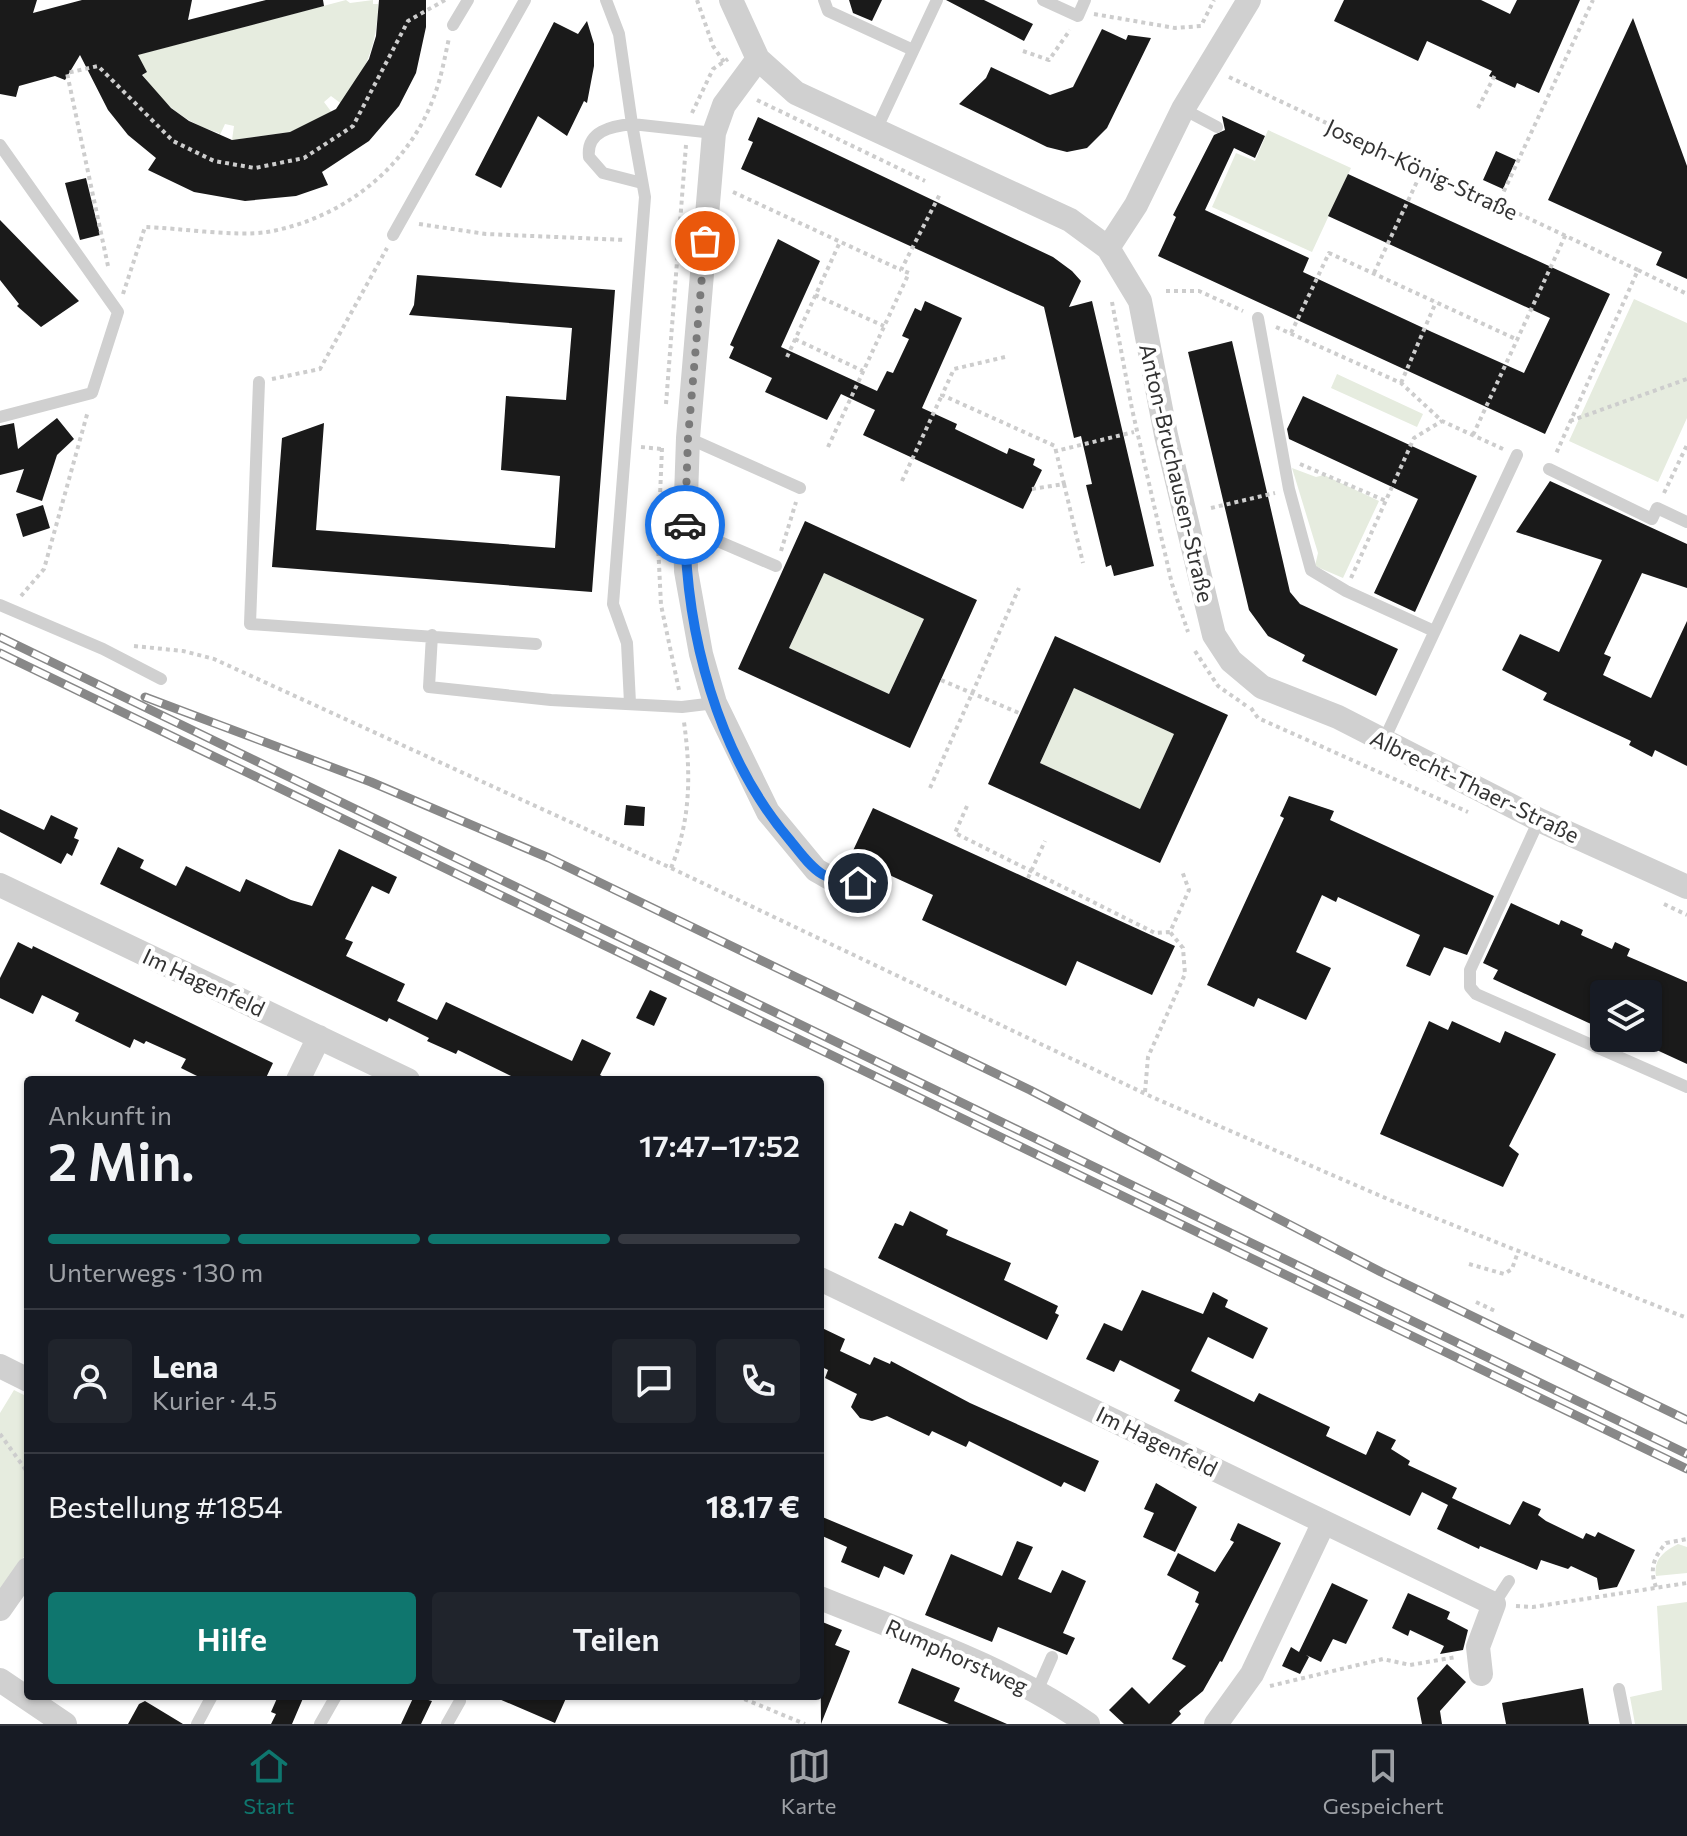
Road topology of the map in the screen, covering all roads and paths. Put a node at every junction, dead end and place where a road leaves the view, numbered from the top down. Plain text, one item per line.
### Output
1 (445, 0) edge
2 (468, 0) edge
3 (525, 0) edge
4 (606, 0) edge
5 (697, 0) edge
6 (731, 0) edge
7 (824, 0) edge
8 (937, 0) edge
9 (1043, 0) edge
10 (1085, 0) edge
11 (1214, 0) edge
12 (1249, 0) edge
13 (1593, 0) edge
14 (1078, 16) junction
15 (453, 25) joint
16 (913, 50) junction
17 (1023, 51) dead end
18 (758, 59) junction
19 (724, 62) dead end
20 (1208, 65) junction
21 (1496, 73) dead end
22 (755, 99) dead end
23 (1478, 108) dead end
24 (1183, 109) junction
25 (632, 124) junction
26 (1217, 127) dead end
27 (876, 130) junction
28 (714, 133) junction
29 (0, 145) edge
30 (1422, 171) junction
31 (926, 181) dead end
32 (642, 183) junction
33 (940, 187) dead end
34 (727, 189) dead end
35 (953, 193) dead end
36 (940, 194) dead end
37 (1497, 206) junction
38 (401, 221) junction
39 (1566, 234) junction
40 (393, 235) joint
41 (640, 240) junction
42 (840, 242) junction
43 (1108, 248) junction
44 (108, 267) dead end
45 (901, 270) junction
46 (1638, 270) junction
47 (1374, 273) junction
48 (1166, 291) dead end
49 (1687, 294) edge
50 (815, 295) junction
51 (1110, 296) dead end
52 (1436, 302) junction
53 (118, 312) junction
54 (1258, 318) junction
55 (884, 326) junction
56 (1291, 333) junction
57 (795, 339) junction
58 (1518, 340) junction
59 (787, 357) dead end
60 (1005, 357) dead end
61 (863, 371) junction
62 (1687, 379) edge
63 (259, 382) joint
64 (1401, 383) junction
65 (92, 393) junction
66 (942, 395) junction
67 (0, 417) edge
68 (1442, 421) junction
69 (1570, 421) junction
70 (1134, 432) dead end
71 (1473, 435) junction
72 (688, 438) junction
73 (1687, 445) edge
74 (828, 447) dead end
75 (1056, 451) junction
76 (1517, 455) joint
77 (1283, 457) junction
78 (1549, 469) joint
79 (902, 481) dead end
80 (1064, 484) junction
81 (800, 488) joint
82 (1032, 489) dead end
83 (1289, 489) junction
84 (1386, 501) junction
85 (1211, 508) dead end
86 (1657, 508) junction
87 (1687, 522) edge
88 (685, 527) junction
89 (1083, 563) dead end
90 (1168, 563) dead end
91 (776, 566) joint
92 (1019, 588) dead end
93 (1346, 591) junction
94 (5, 607) edge
95 (1434, 631) junction
96 (432, 635) junction
97 (536, 644) dead end
98 (103, 649) junction
99 (161, 679) dead end
100 (941, 680) dead end
101 (973, 693) junction
102 (1256, 698) junction
103 (630, 703) junction
104 (715, 703) junction
105 (682, 707) junction
106 (1019, 713) dead end
107 (1384, 740) junction
108 (930, 788) dead end
109 (967, 806) dead end
110 (1474, 814) dead end
111 (1539, 820) junction
112 (1045, 841) dead end
113 (671, 868) junction
114 (1032, 871) junction
115 (1182, 871) dead end
116 (1028, 878) dead end
117 (0, 885) edge
118 (869, 887) dead end
119 (1687, 887) edge
120 (1656, 901) dead end
121 (1687, 915) edge
122 (1170, 932) junction
123 (319, 1037) junction
124 (300, 1076) edge
125 (400, 1076) edge
126 (1687, 1087) edge
127 (1144, 1094) junction
128 (1519, 1249) junction
129 (1469, 1264) dead end
130 (824, 1281) edge
131 (1476, 1302) dead end
132 (1495, 1311) dead end
133 (1687, 1318) edge
134 (0, 1434) edge
135 (7, 1443) junction
136 (0, 1445) edge
137 (24, 1467) edge
138 (1324, 1522) junction
139 (1687, 1539) edge
140 (24, 1575) edge
141 (1509, 1581) dead end
142 (1687, 1583) edge
143 (1656, 1587) junction
144 (824, 1600) edge
145 (1494, 1604) junction
146 (0, 1609) edge
147 (1052, 1657) dead end
148 (1480, 1663) joint
149 (0, 1680) edge
150 (1619, 1689) dead end
151 (1037, 1691) junction
152 (1241, 1692) junction
153 (24, 1696) edge
154 (30, 1700) edge
155 (210, 1700) edge
156 (334, 1700) edge
157 (747, 1700) edge
158 (460, 1701) dead end
159 (65, 1724) edge
160 (197, 1724) edge
161 (320, 1724) edge
162 (447, 1724) edge
163 (805, 1724) edge
164 (1088, 1724) edge
165 (1216, 1724) edge
166 (1626, 1724) edge

1 - 44 path
2 - 15 lane
3 - 38 lane
4 - 25 lane
5 - 19 path
6 - 18 street, Anton-Bruchausen-Straße
7 - 16 lane
8 - 16 lane
9 - 14 lane
10 - 14 lane
11 - 14 path
12 - 20 street
13 - 37 path
14 - 17 path
15 - 53 path
16 - 27 lane
18 - 27 street, Anton-Bruchausen-Straße
18 - 28 street
20 - 24 street
20 - 30 path, Joseph-König-Straße
21 - 23 path
22 - 31 path
24 - 26 lane
24 - 43 street
25 - 28 lane
25 - 32 lane
25 - 32 lane
27 - 43 street, Anton-Bruchausen-Straße
28 - 72 street
29 - 53 lane
30 - 37 path, Joseph-König-Straße
30 - 47 path
32 - 41 lane
33 - 35 path
34 - 42 path
36 - 45 path
37 - 39 path, Joseph-König-Straße
38 - 40 lane
38 - 41 path
39 - 46 path, Joseph-König-Straße
39 - 58 path
40 - 63 path
41 - 103 lane
42 - 45 path
42 - 50 path
43 - 102 street, Anton-Bruchausen-Straße
45 - 55 path
46 - 49 path, Joseph-König-Straße
46 - 69 path
47 - 52 path
47 - 56 path
48 - 54 path
50 - 55 path
50 - 57 path
51 - 90 path
52 - 58 path
52 - 64 path
53 - 65 lane
54 - 56 path
54 - 77 lane
55 - 61 path
56 - 64 path
57 - 59 path
57 - 61 path
58 - 71 path
60 - 66 path
61 - 74 path
62 - 69 path
63 - 96 lane
64 - 68 path
65 - 67 lane
65 - 94 path
66 - 75 path
66 - 79 path
68 - 71 path
68 - 84 path
69 - 78 path
70 - 75 path
71 - 76 path
72 - 81 lane
72 - 88 street
73 - 86 path
75 - 80 path
76 - 95 lane
77 - 83 lane
77 - 84 path
78 - 86 lane
80 - 82 path
80 - 89 path
81 - 91 path
83 - 85 path
83 - 93 lane
84 - 93 path
86 - 87 lane
88 - 91 lane
88 - 104 street
92 - 101 path
93 - 95 lane
94 - 98 lane
95 - 107 lane
96 - 97 lane
96 - 103 lane
98 - 99 lane
98 - 113 path
100 - 101 path
101 - 106 path
101 - 108 path
102 - 107 street, Albrecht-Thaer-Straße
102 - 110 path
103 - 105 lane
104 - 105 lane
104 - 118 street
105 - 113 path
107 - 111 street, Albrecht-Thaer-Straße
109 - 114 path
111 - 119 street, Albrecht-Thaer-Straße
111 - 126 lane
112 - 114 path
113 - 127 path
114 - 116 path
114 - 122 path
115 - 122 path
117 - 123 street, Im Hagenfeld
120 - 121 path
122 - 127 path
123 - 124 street
123 - 125 street, Im Hagenfeld
127 - 128 path
128 - 129 path
128 - 133 path
130 - 138 street, Im Hagenfeld
131 - 132 path
134 - 135 path
135 - 136 path
135 - 137 path
138 - 145 street, Im Hagenfeld
138 - 152 street
139 - 143 path
140 - 146 street
141 - 145 lane
142 - 143 path
143 - 145 path
144 - 151 street, Rumphorstweg
145 - 148 street
147 - 151 lane
148 - 152 path
149 - 153 street
150 - 166 lane
151 - 164 street, Rumphorstweg
152 - 165 street
154 - 159 street
155 - 160 lane
156 - 161 lane
157 - 163 path
158 - 162 lane

